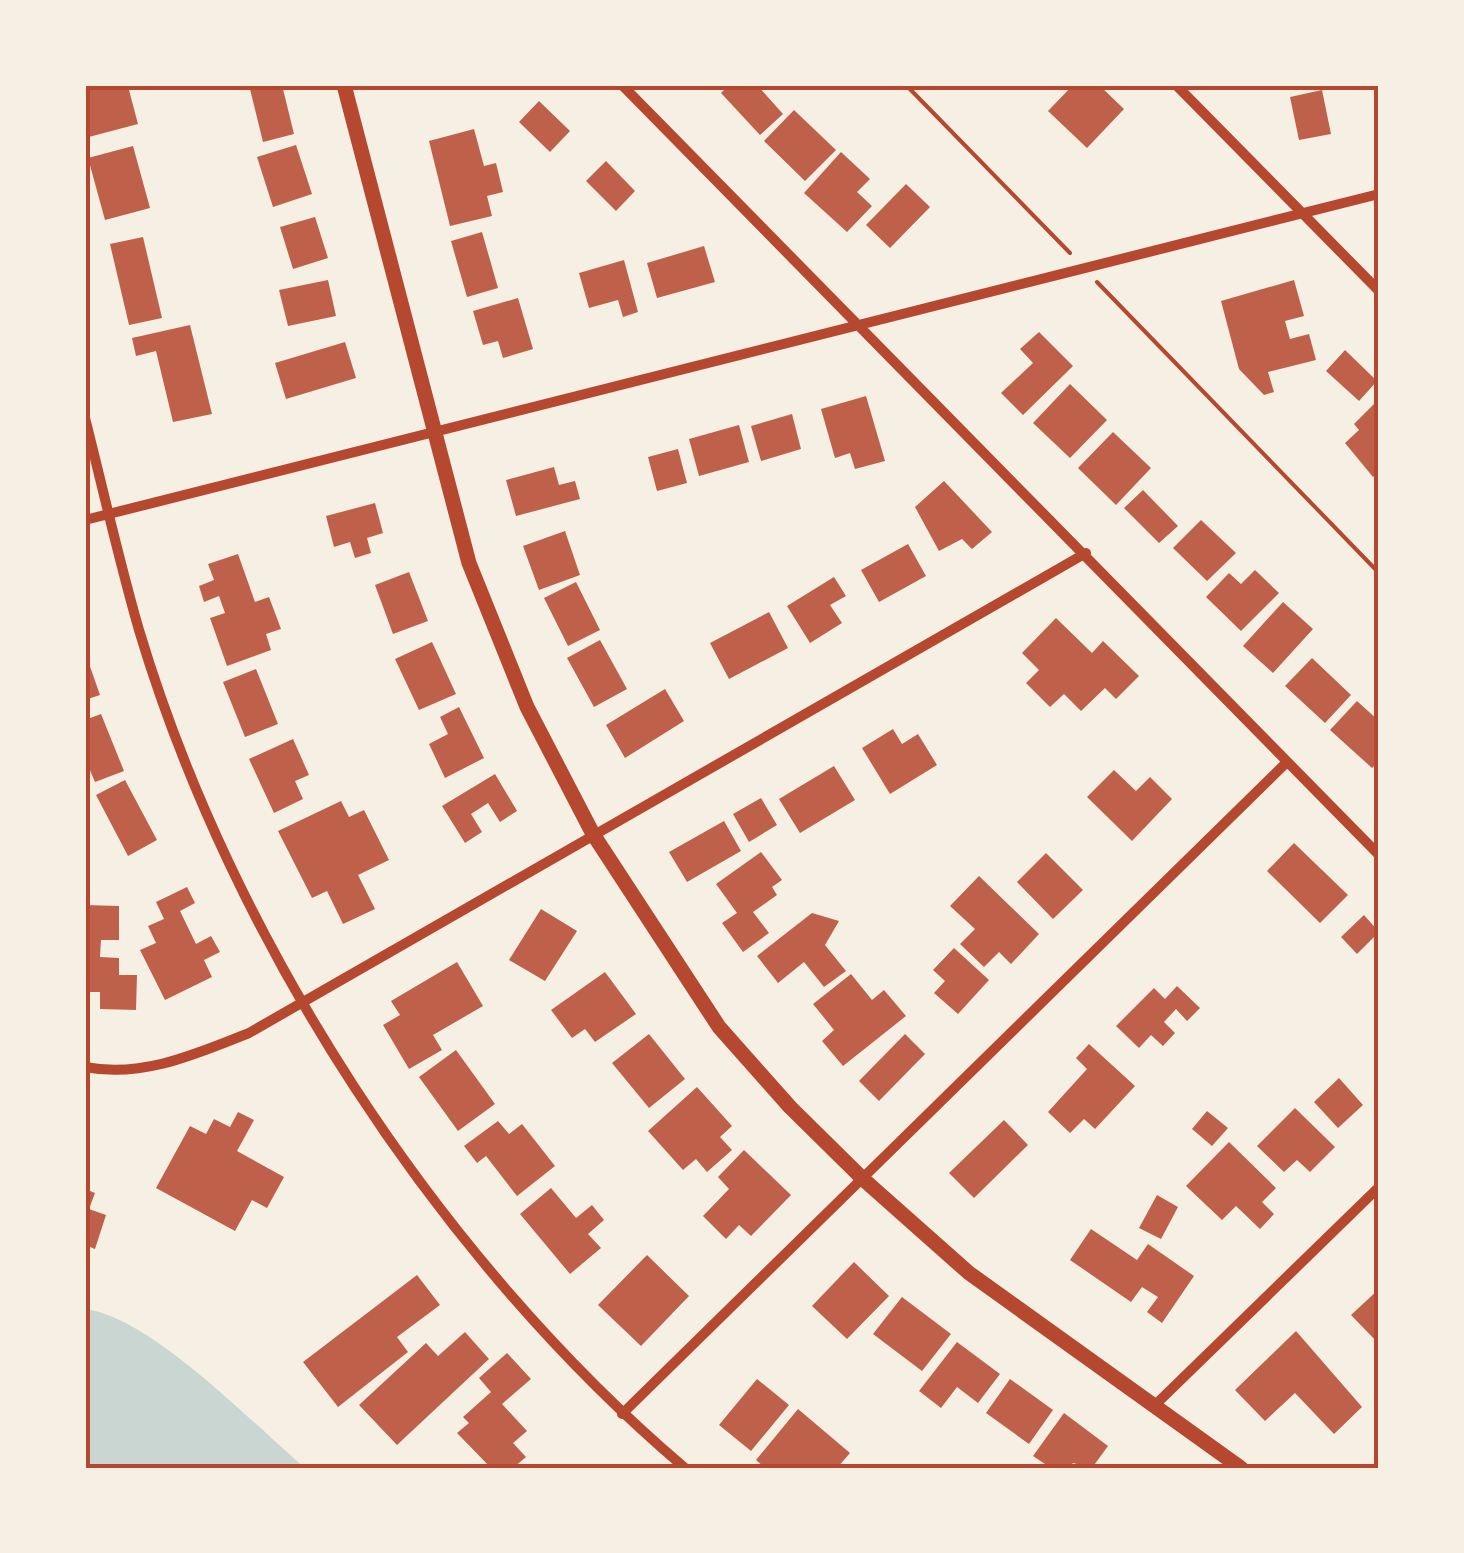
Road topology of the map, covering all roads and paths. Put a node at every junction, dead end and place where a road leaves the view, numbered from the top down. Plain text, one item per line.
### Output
1 (344, 85) edge
2 (622, 85) edge
3 (906, 85) edge
4 (1176, 85) edge
5 (1379, 194) edge
6 (1302, 212) junction
7 (1083, 266) junction
8 (1379, 291) edge
9 (857, 324) junction
10 (85, 418) edge
11 (431, 431) junction
12 (110, 514) junction
13 (85, 520) edge
14 (1086, 553) junction
15 (1379, 573) edge
16 (1287, 762) junction
17 (593, 834) junction
18 (1379, 855) edge
19 (302, 1002) junction
20 (85, 1067) edge
21 (862, 1178) junction
22 (1379, 1187) edge
23 (1154, 1407) junction
24 (622, 1414) junction
25 (685, 1468) edge
26 (1241, 1468) edge

1 - 11 main road
2 - 9 street
3 - 7 path
4 - 6 street
5 - 6 street
6 - 7 street
6 - 8 street
7 - 9 street
7 - 15 path
9 - 11 street
9 - 14 street
10 - 12 street
11 - 12 street
11 - 17 main road
12 - 13 street
12 - 19 street
14 - 16 street
14 - 17 street
16 - 18 street
16 - 21 street
17 - 19 street
17 - 21 main road
19 - 20 street
19 - 24 street
21 - 23 main road
21 - 24 street
22 - 23 street
23 - 26 main road
24 - 25 street

